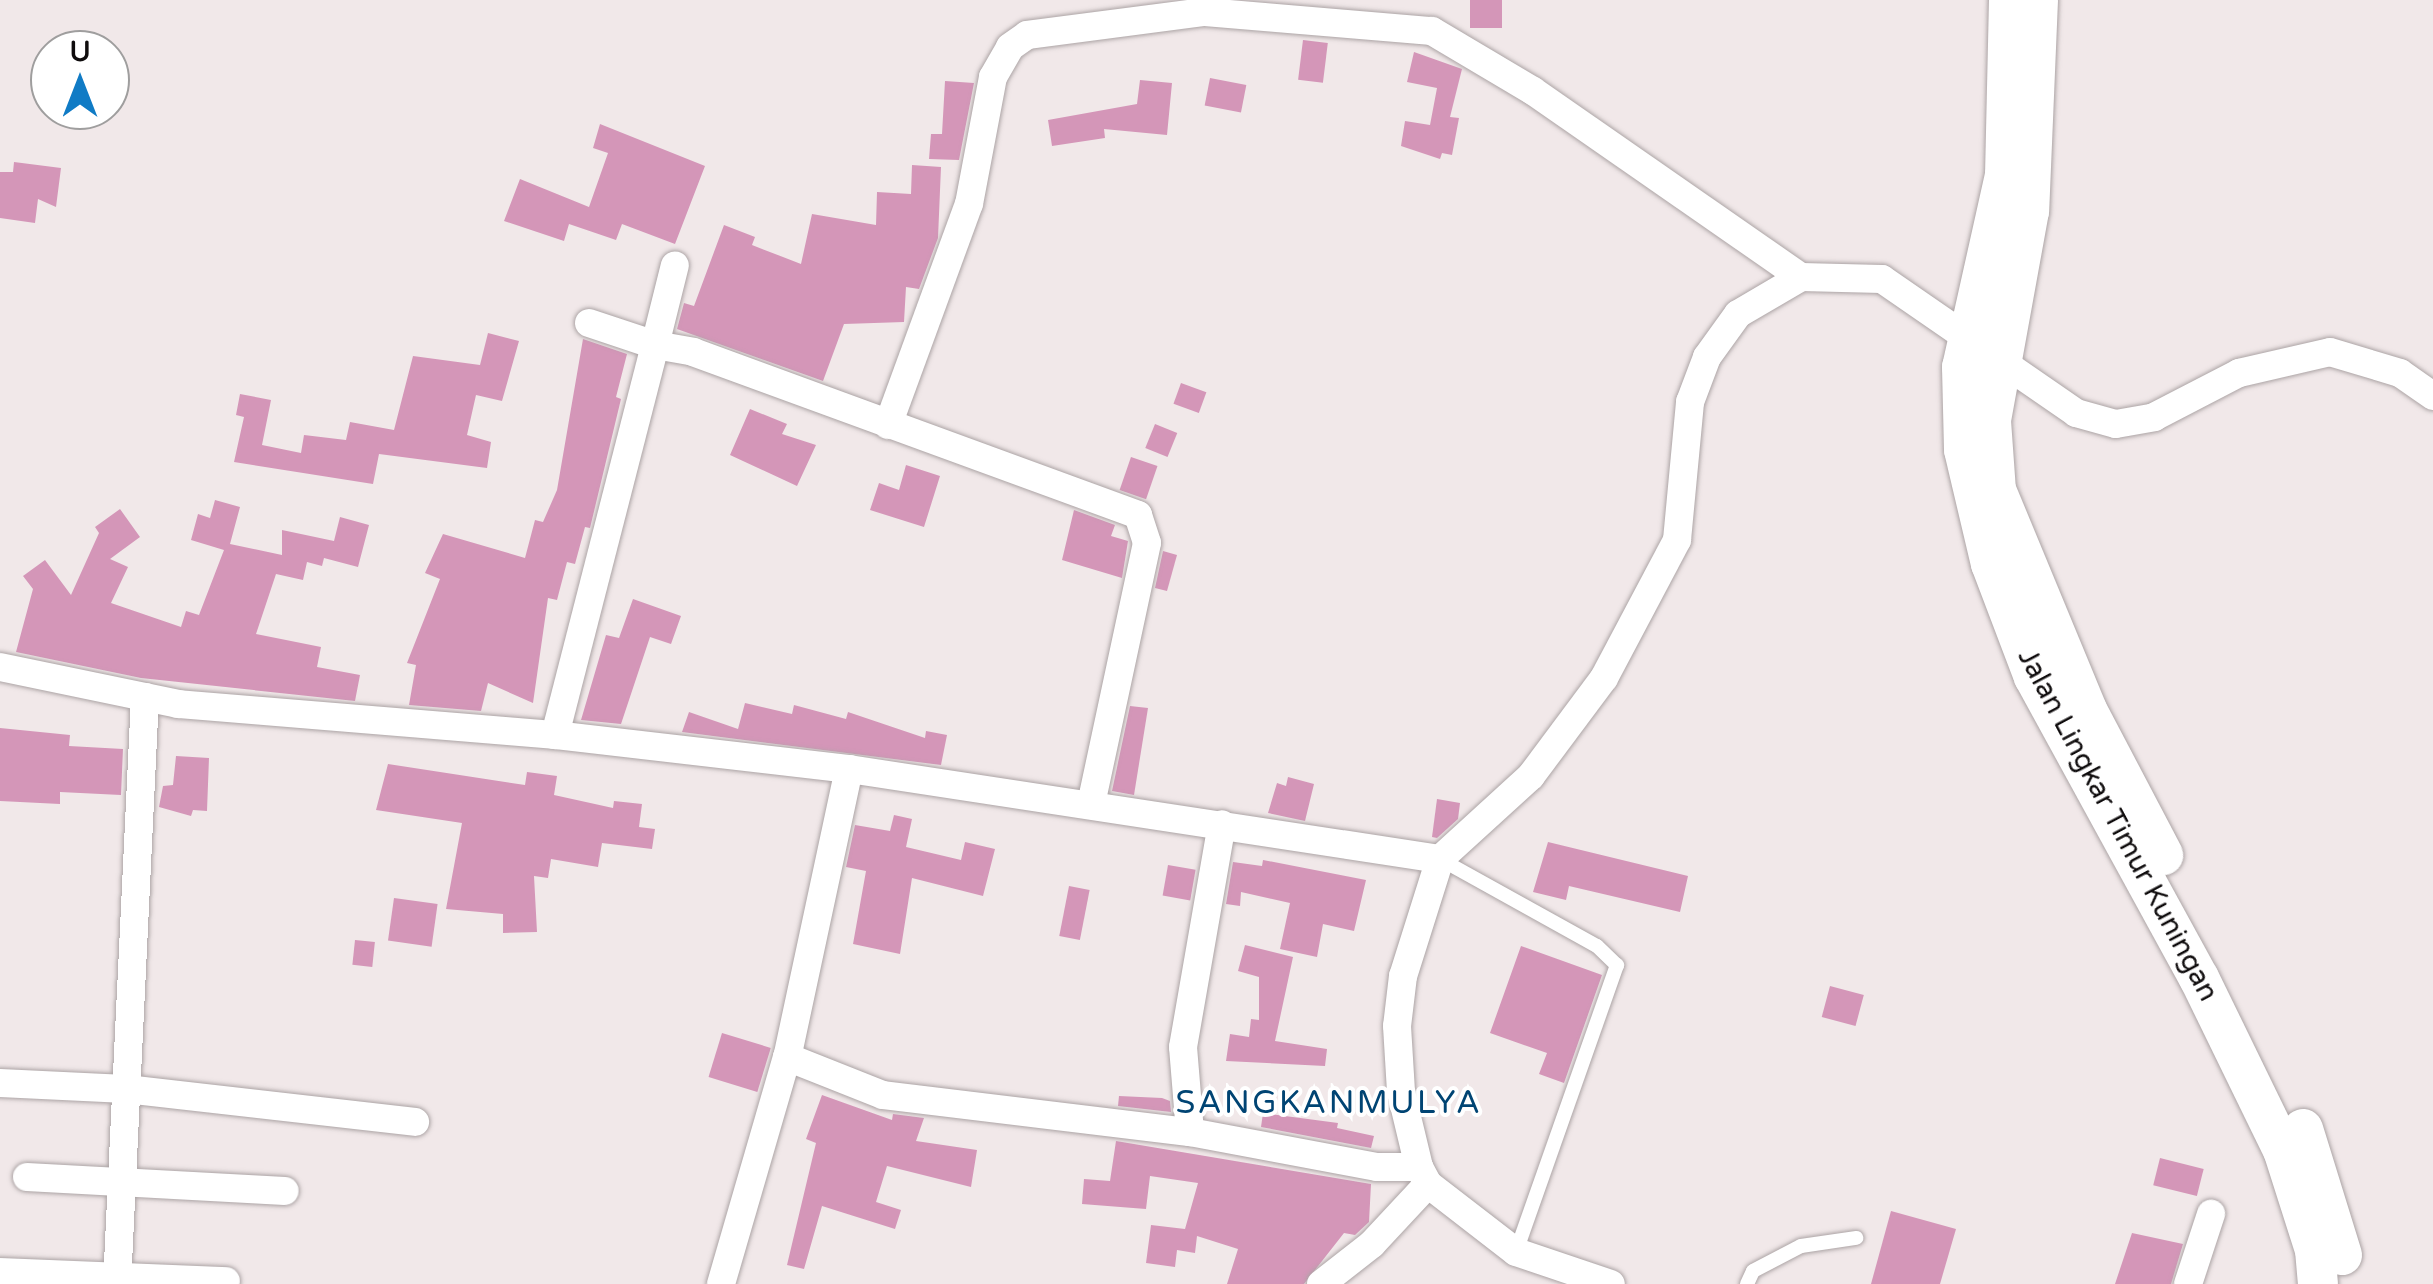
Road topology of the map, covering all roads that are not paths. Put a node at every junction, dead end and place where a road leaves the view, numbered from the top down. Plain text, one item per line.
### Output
1 (2010, 0) edge
2 (2038, 0) edge
3 (675, 265) dead end
4 (1801, 277) junction
5 (588, 323) dead end
6 (1969, 335) junction
7 (655, 345) junction
8 (1999, 363) junction
9 (2433, 396) edge
10 (888, 425) junction
11 (0, 667) edge
12 (145, 697) junction
13 (555, 735) junction
14 (849, 769) junction
15 (1091, 804) junction
16 (1222, 824) junction
17 (1440, 859) junction
18 (787, 1056) junction
19 (0, 1083) edge
20 (126, 1089) junction
21 (415, 1122) dead end
22 (1190, 1132) junction
23 (1423, 1176) junction
24 (27, 1177) dead end
25 (122, 1180) junction
26 (286, 1191) dead end
27 (2210, 1214) dead end
28 (1856, 1238) dead end
29 (1516, 1252) junction
30 (0, 1272) edge
31 (118, 1280) edge
32 (226, 1281) dead end
33 (721, 1284) edge
34 (1321, 1284) edge
35 (1611, 1284) edge
36 (1747, 1284) edge
37 (2188, 1284) edge
38 (2318, 1284) edge
39 (2345, 1284) edge

1 - 6 main road, Jalan Lingkar Timur Kuningan
2 - 8 main road, Jalan Lingkar Timur Kuningan
3 - 7 street
4 - 6 street
4 - 10 street
4 - 17 street
5 - 7 street
6 - 8 street
6 - 38 main road, Jalan Lingkar Timur Kuningan
7 - 10 street
7 - 13 street
8 - 9 street
8 - 39 main road, Jalan Lingkar Timur Kuningan
10 - 15 street
11 - 12 street
12 - 13 street
12 - 20 street
13 - 14 street
14 - 15 street
14 - 18 street
15 - 16 street
16 - 17 street
16 - 22 street
17 - 23 street
17 - 29 lane
18 - 22 street
18 - 33 street
19 - 20 street
20 - 21 street
20 - 25 street
22 - 23 street
23 - 29 street
23 - 34 street
24 - 25 street
25 - 26 street
25 - 31 street
27 - 37 street
28 - 36 lane
29 - 35 street
30 - 31 street
31 - 32 street

